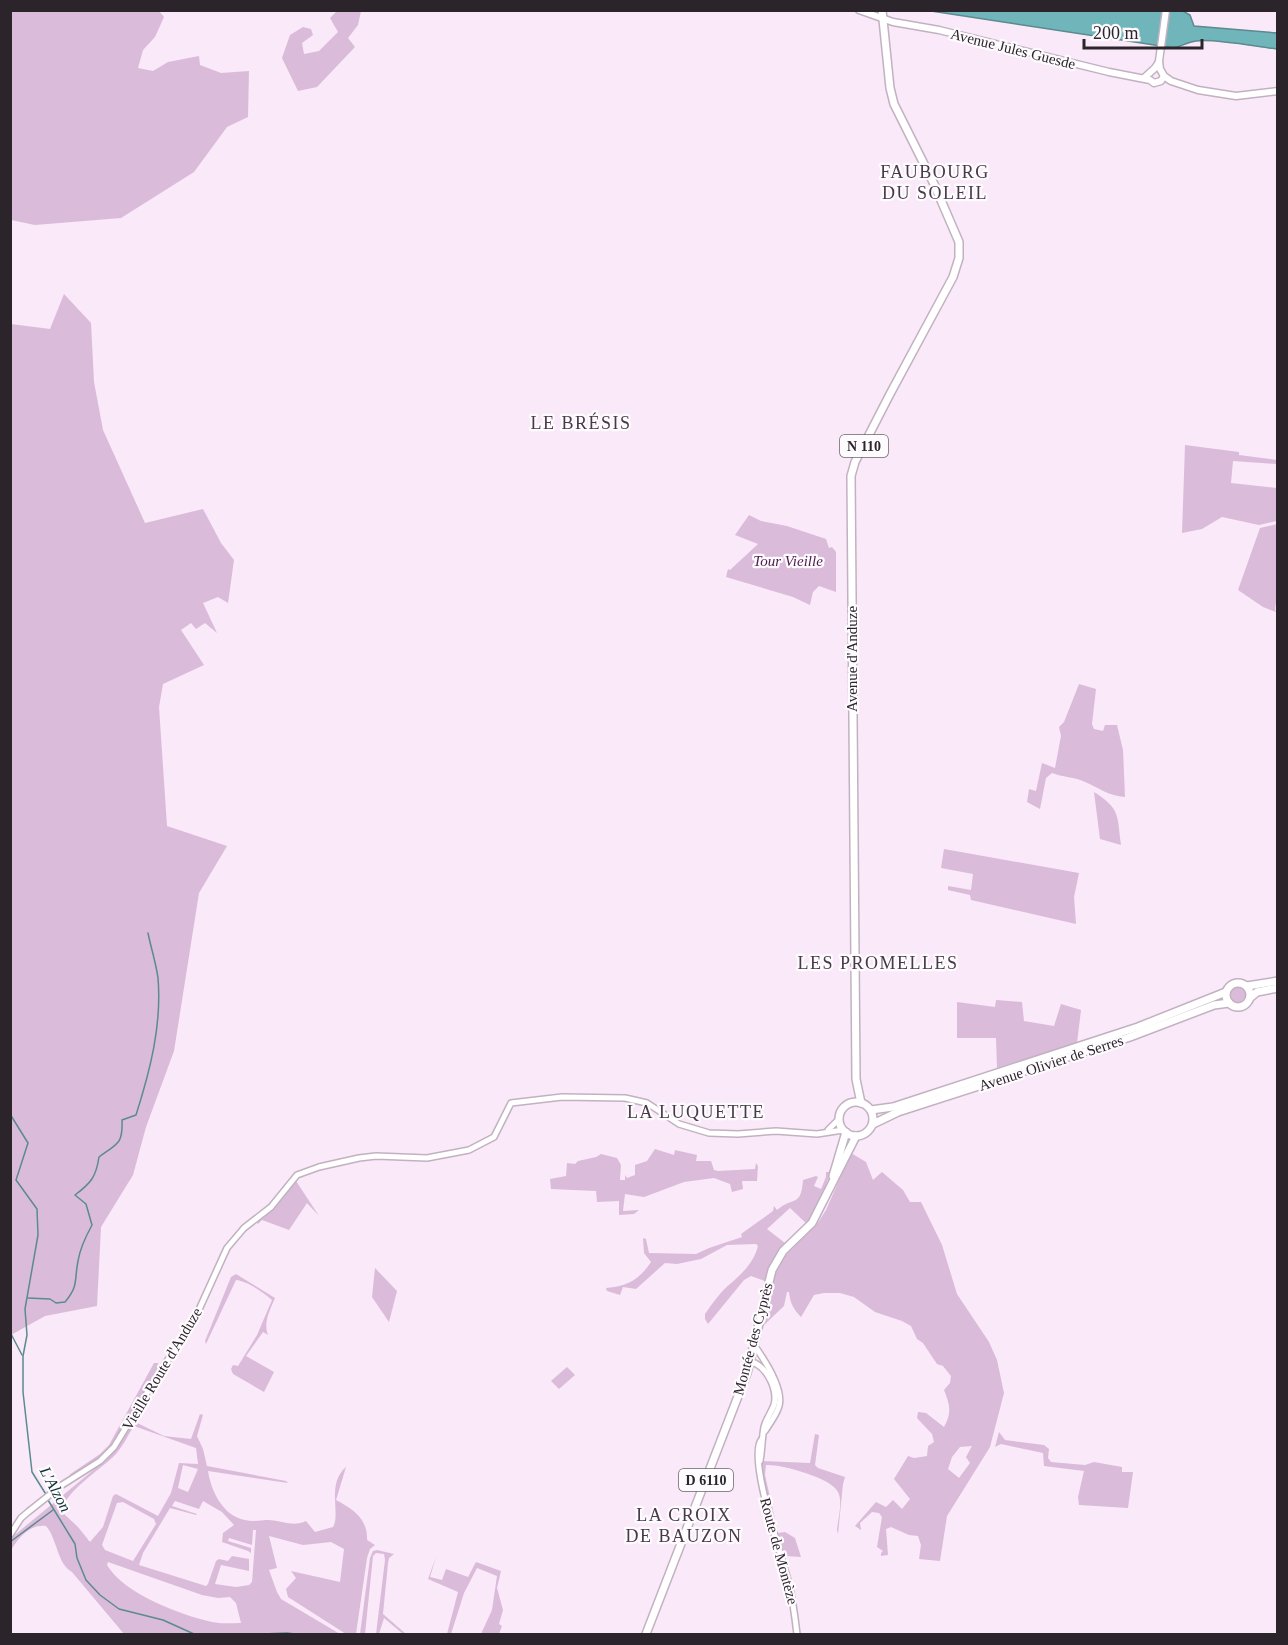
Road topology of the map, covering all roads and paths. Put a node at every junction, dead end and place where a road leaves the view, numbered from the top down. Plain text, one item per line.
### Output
1 (860, 10) edge
2 (1166, 10) edge
3 (882, 14) edge
4 (1158, 69) junction
5 (1148, 78) junction
6 (1163, 78) junction
7 (1278, 91) edge
8 (1278, 981) edge
9 (1247, 986) junction
10 (1278, 988) edge
11 (1226, 992) junction
12 (1251, 997) junction
13 (1229, 1003) junction
14 (856, 1079) junction
15 (861, 1103) junction
16 (849, 1104) junction
17 (871, 1110) junction
18 (839, 1119) junction
19 (873, 1124) junction
20 (844, 1131) junction
21 (824, 1132) junction
22 (856, 1136) junction
23 (829, 1191) junction
24 (754, 1345) junction
25 (749, 1364) junction
26 (763, 1437) junction
27 (10, 1535) edge
28 (646, 1635) edge
29 (797, 1635) edge

1 - 3 main road, Avenue Jules Guesde
2 - 4 main road
3 - 5 main road, Avenue Jules Guesde
3 - 14 main road, Avenue d'Anduze / N 110
4 - 5 main road
4 - 6 main road
5 - 6 main road, Avenue Jules Guesde
6 - 7 main road
8 - 9 main road
9 - 11 main road
9 - 12 main road
10 - 12 main road
11 - 13 main road
11 - 17 main road, Avenue Olivier de Serres
12 - 13 main road
13 - 19 main road, Avenue Olivier de Serres
14 - 15 main road, Avenue d'Anduze / N 110
14 - 16 main road, Avenue d'Anduze / N 110
15 - 16 main road
15 - 17 main road
16 - 18 main road
17 - 19 main road
18 - 20 main road
18 - 21 street
19 - 22 main road
20 - 21 street
20 - 22 main road
20 - 23 main road, Montée des Cyprès / D 6110
21 - 27 street, Vieille Route d'Anduze
22 - 23 main road, Montée des Cyprès / D 6110
23 - 24 main road, Montée des Cyprès / D 6110
24 - 25 main road, Montée des Cyprès / D 6110
24 - 26 street, Route de Montèze
25 - 26 street, Route de Montèze
25 - 28 main road, Montée des Cyprès / D 6110
26 - 29 street, Route de Montèze

